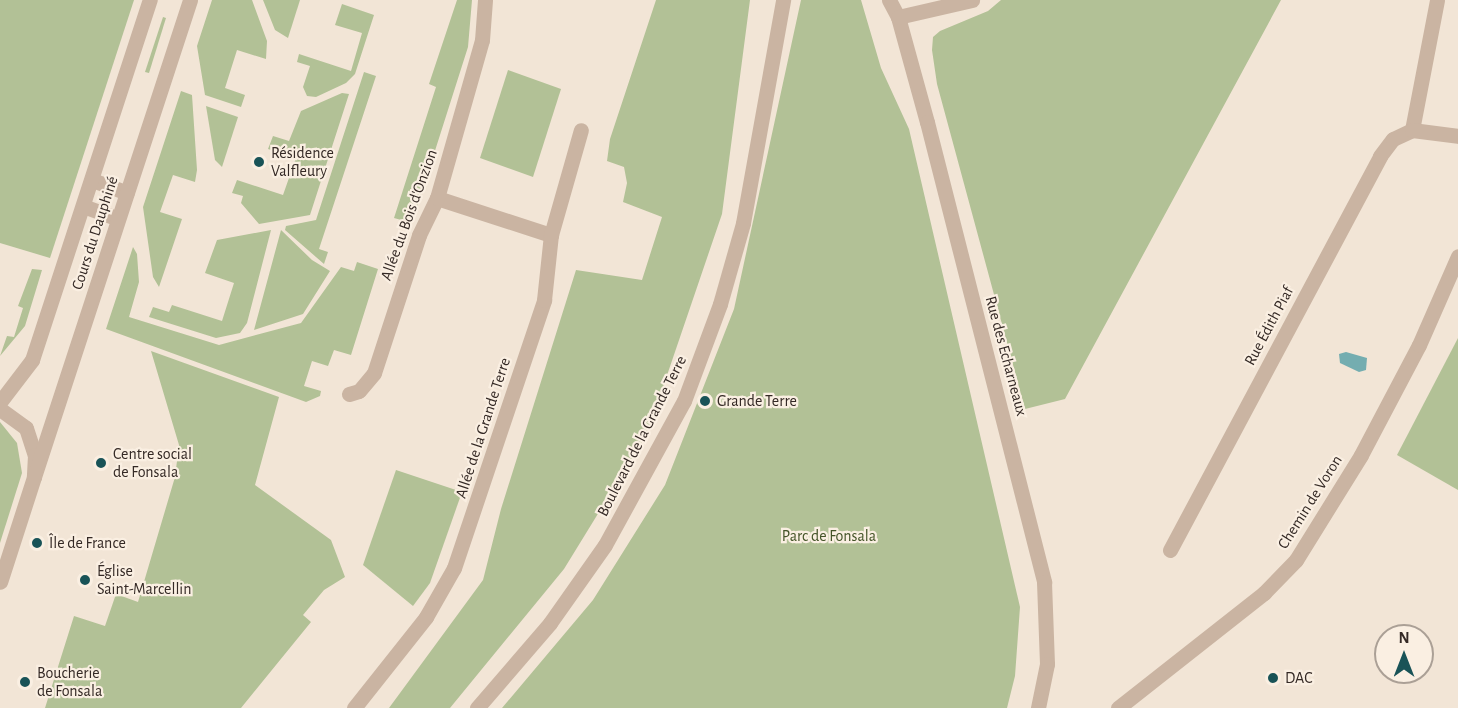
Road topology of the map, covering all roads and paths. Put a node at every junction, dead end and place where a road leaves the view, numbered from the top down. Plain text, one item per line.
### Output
1 (150, 0) edge
2 (190, 0) edge
3 (485, 0) edge
4 (783, 0) edge
5 (889, 0) edge
6 (899, 0) edge
7 (972, 0) edge
8 (1437, 0) edge
9 (898, 17) junction
10 (582, 130) dead end
11 (1412, 130) junction
12 (1458, 136) edge
13 (92, 180) junction
14 (127, 193) junction
15 (437, 198) junction
16 (83, 206) junction
17 (118, 219) junction
18 (551, 236) junction
19 (1458, 256) edge
20 (349, 394) dead end
21 (0, 402) edge
22 (0, 409) edge
23 (34, 477) junction
24 (1170, 550) dead end
25 (0, 582) edge
26 (354, 708) edge
27 (477, 708) edge
28 (1038, 708) edge
29 (1118, 708) edge

1 - 13 street, Cours du Dauphiné
2 - 14 street, Cours du Dauphiné
3 - 15 street, Allée du Bois d'Onzion
4 - 27 street, Boulevard de la Grande Terre
5 - 9 street, Rue des Echarneaux
6 - 9 street, Rue des Echarneaux
7 - 9 street
8 - 11 street
9 - 28 street, Rue des Echarneaux
10 - 18 street, Allée de la Grande Terre
11 - 12 street
11 - 24 street, Rue Édith Piaf
13 - 14 street
13 - 16 street, Cours du Dauphiné
14 - 17 street, Cours du Dauphiné
15 - 18 street
15 - 20 street, Allée du Bois d'Onzion
16 - 17 street
16 - 21 street, Cours du Dauphiné
17 - 23 street, Cours du Dauphiné
18 - 26 street, Allée de la Grande Terre
19 - 29 street, Chemin de Voron
22 - 23 street
23 - 25 street, Cours du Dauphiné

